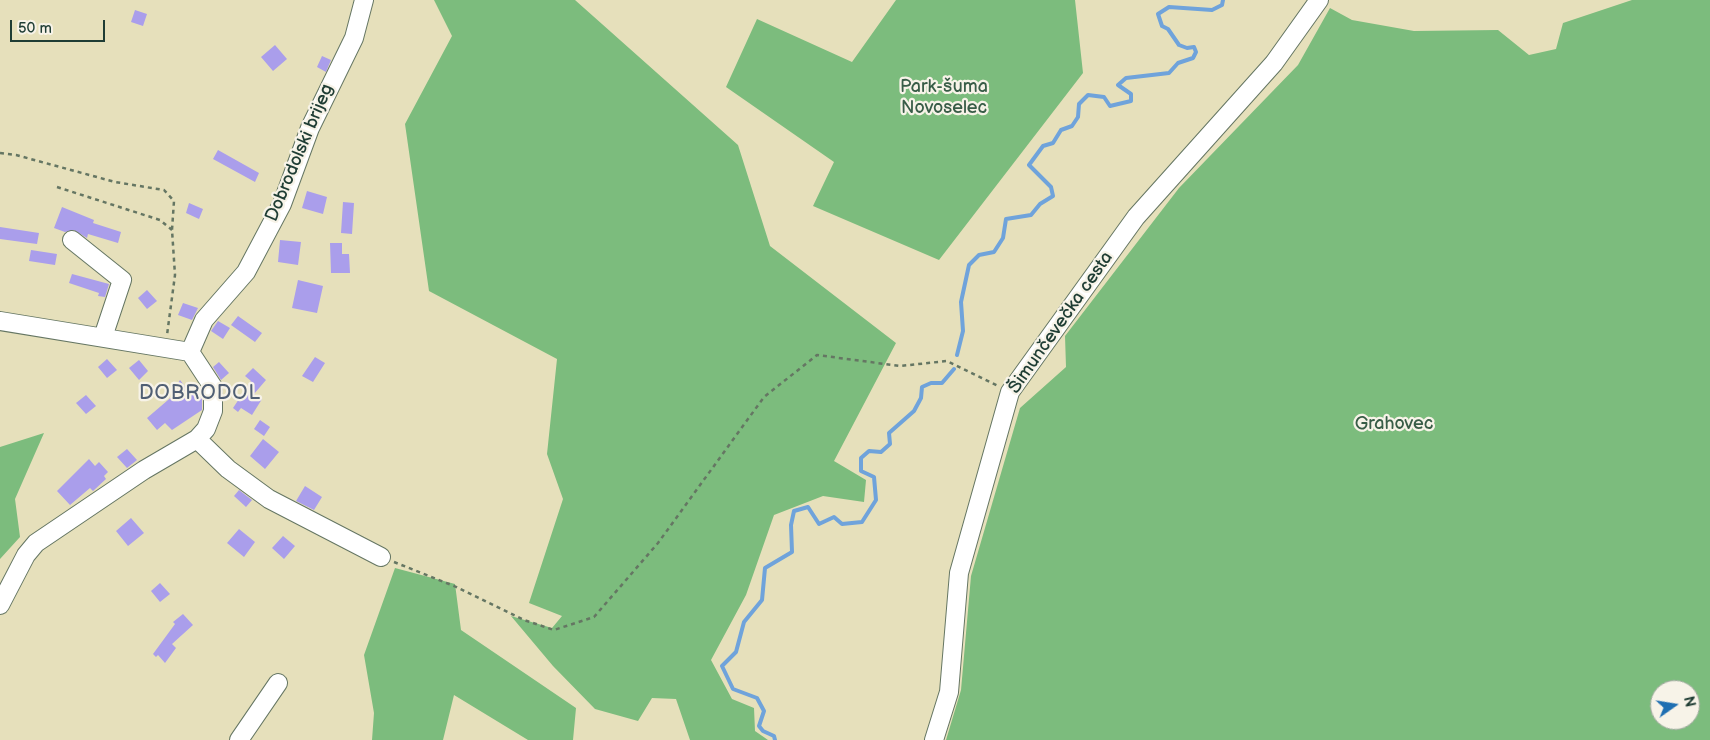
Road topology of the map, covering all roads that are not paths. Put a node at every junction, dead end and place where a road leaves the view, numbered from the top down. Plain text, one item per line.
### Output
1 (364, 0) edge
2 (1319, 0) edge
3 (72, 240) dead end
4 (0, 321) edge
5 (103, 337) junction
6 (190, 352) junction
7 (197, 439) junction
8 (381, 557) road end
9 (0, 605) edge
10 (278, 683) dead end
11 (239, 740) edge
12 (934, 740) edge

1 - 6 street, Dobrodolski brijeg
2 - 12 street, Šimunčevečka cesta
3 - 5 street
4 - 5 street
5 - 6 street
6 - 7 street
7 - 8 street
7 - 9 street
10 - 11 street

